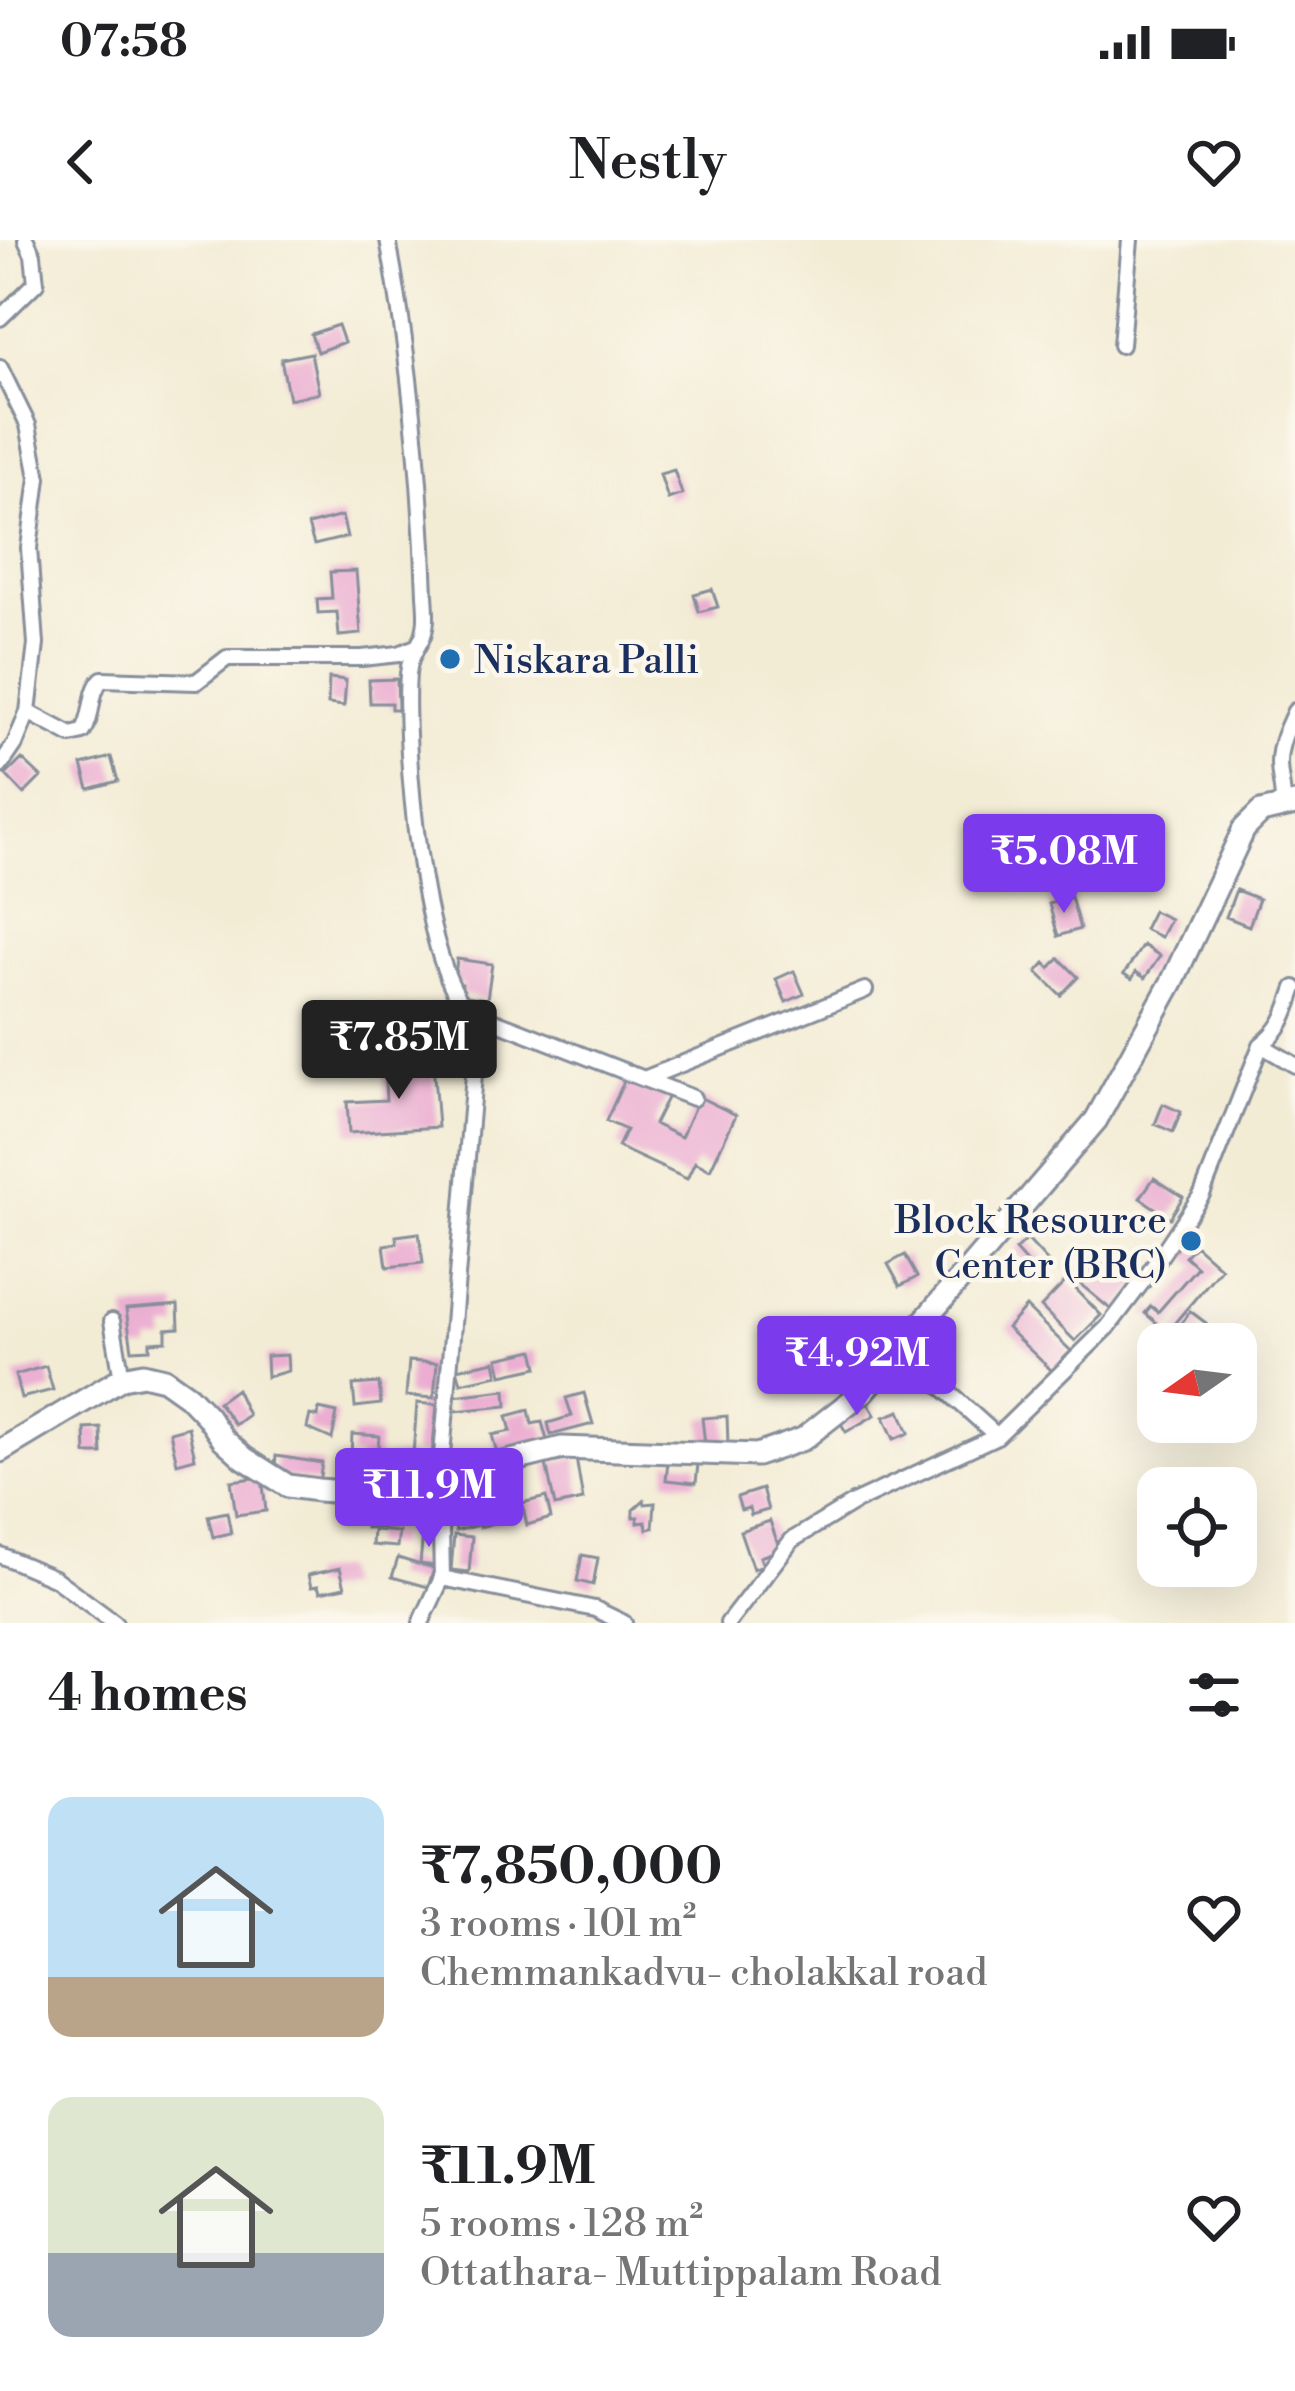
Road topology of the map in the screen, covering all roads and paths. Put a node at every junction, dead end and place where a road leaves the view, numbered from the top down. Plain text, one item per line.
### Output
1 (26, 240) edge
2 (388, 240) edge
3 (1130, 240) edge
4 (0, 318) edge
5 (1121, 345) dead end
6 (0, 368) edge
7 (416, 647) junction
8 (1295, 711) edge
9 (28, 712) junction
10 (0, 766) edge
11 (1289, 805) edge
12 (1295, 988) edge
13 (865, 990) dead end
14 (479, 1015) junction
15 (1262, 1045) junction
16 (1295, 1065) edge
17 (644, 1079) junction
18 (693, 1098) dead end
19 (112, 1321) dead end
20 (903, 1346) junction
21 (122, 1378) junction
22 (998, 1436) junction
23 (0, 1451) edge
24 (440, 1479) junction
25 (0, 1555) edge
26 (442, 1578) junction
27 (115, 1623) edge
28 (421, 1623) edge
29 (624, 1623) edge
30 (728, 1623) edge

1 - 4 street
2 - 7 street
3 - 5 street
6 - 9 street
7 - 9 street
7 - 14 street
8 - 11 street
9 - 10 street
11 - 20 main road
12 - 15 street
13 - 17 street
14 - 17 street
14 - 24 street
15 - 16 street
15 - 22 street
17 - 18 street
19 - 21 street
20 - 22 street
20 - 24 main road
21 - 23 main road
21 - 24 main road
22 - 30 street
24 - 26 street
25 - 27 street
26 - 28 street
26 - 29 street

